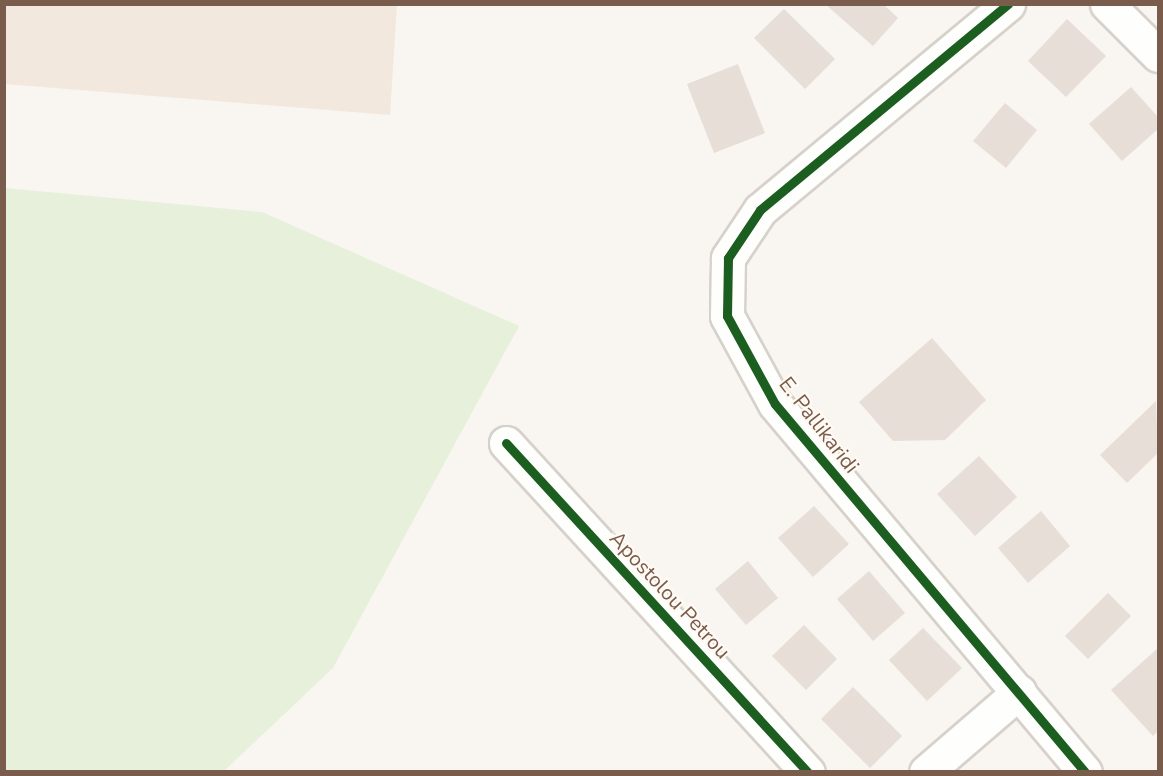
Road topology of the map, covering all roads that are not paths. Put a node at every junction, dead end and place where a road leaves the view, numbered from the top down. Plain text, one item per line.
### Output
1 (1008, 4) edge
2 (1107, 4) edge
3 (1158, 55) edge
4 (506, 443) dead end
5 (1019, 692) junction
6 (808, 771) edge
7 (926, 771) edge
8 (1085, 771) edge

1 - 5 street, E. Pallikaridi
2 - 3 street
4 - 6 street, Apostolou Petrou
5 - 7 street
5 - 8 street, E. Pallikaridi

